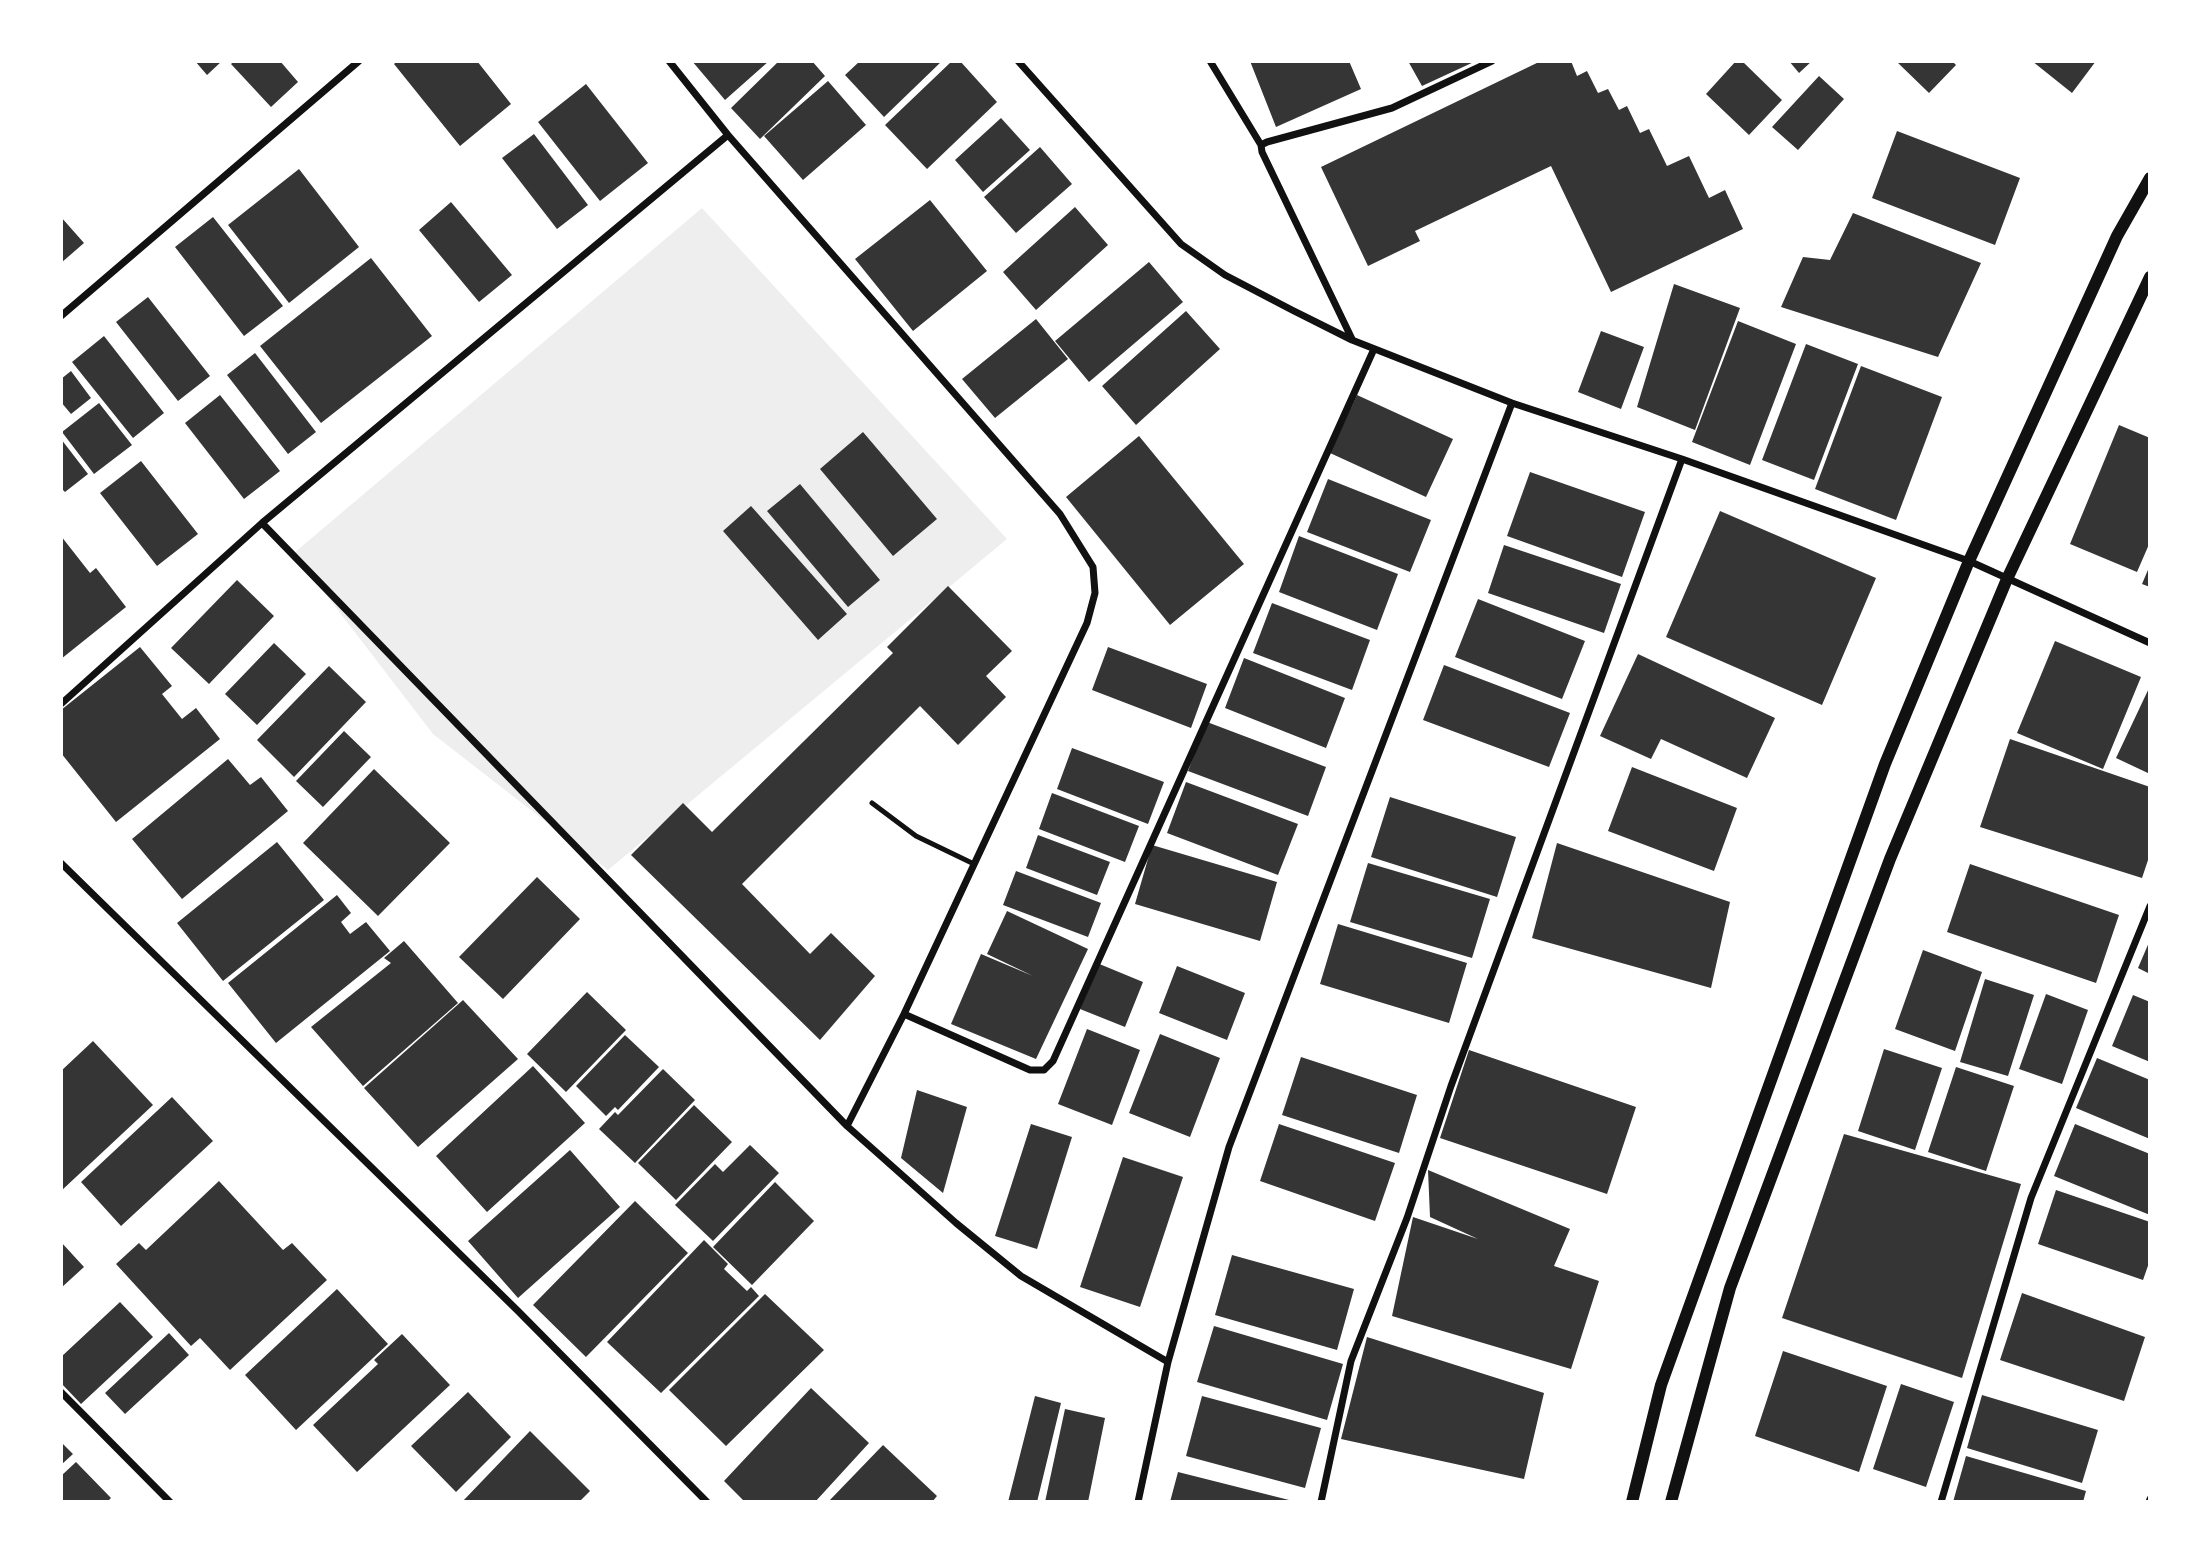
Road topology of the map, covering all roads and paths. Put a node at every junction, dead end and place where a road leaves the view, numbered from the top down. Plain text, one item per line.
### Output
1 (359, 61) edge
2 (669, 61) edge
3 (1018, 61) edge
4 (1210, 61) edge
5 (1492, 61) edge
6 (728, 135) junction
7 (1261, 145) junction
8 (2150, 178) edge
9 (2150, 277) edge
10 (61, 316) edge
11 (1352, 340) junction
12 (1374, 349) junction
13 (1512, 403) junction
14 (1682, 459) junction
15 (262, 523) junction
16 (1969, 561) junction
17 (2007, 579) junction
18 (2150, 643) edge
19 (61, 704) edge
20 (872, 803) dead end
21 (61, 863) edge
22 (974, 864) junction
23 (2150, 906) edge
24 (904, 1014) junction
25 (847, 1126) junction
26 (1168, 1362) junction
27 (61, 1392) edge
28 (170, 1502) edge
29 (707, 1502) edge
30 (1138, 1502) edge
31 (1321, 1502) edge
32 (1632, 1502) edge
33 (1671, 1502) edge
34 (1941, 1502) edge

1 - 10 street
2 - 6 street
3 - 11 street
4 - 7 street
5 - 7 street
6 - 15 street
6 - 22 street
7 - 11 street
8 - 16 street
9 - 17 street
11 - 12 street
12 - 13 street
12 - 24 street
13 - 14 street
13 - 26 street
14 - 16 street
14 - 31 street
15 - 19 street
15 - 25 street
16 - 17 street
16 - 32 street
17 - 18 street
17 - 33 street
20 - 22 lane
21 - 29 street
22 - 24 street
23 - 34 street
24 - 25 street
25 - 26 street
26 - 30 street
27 - 28 street

